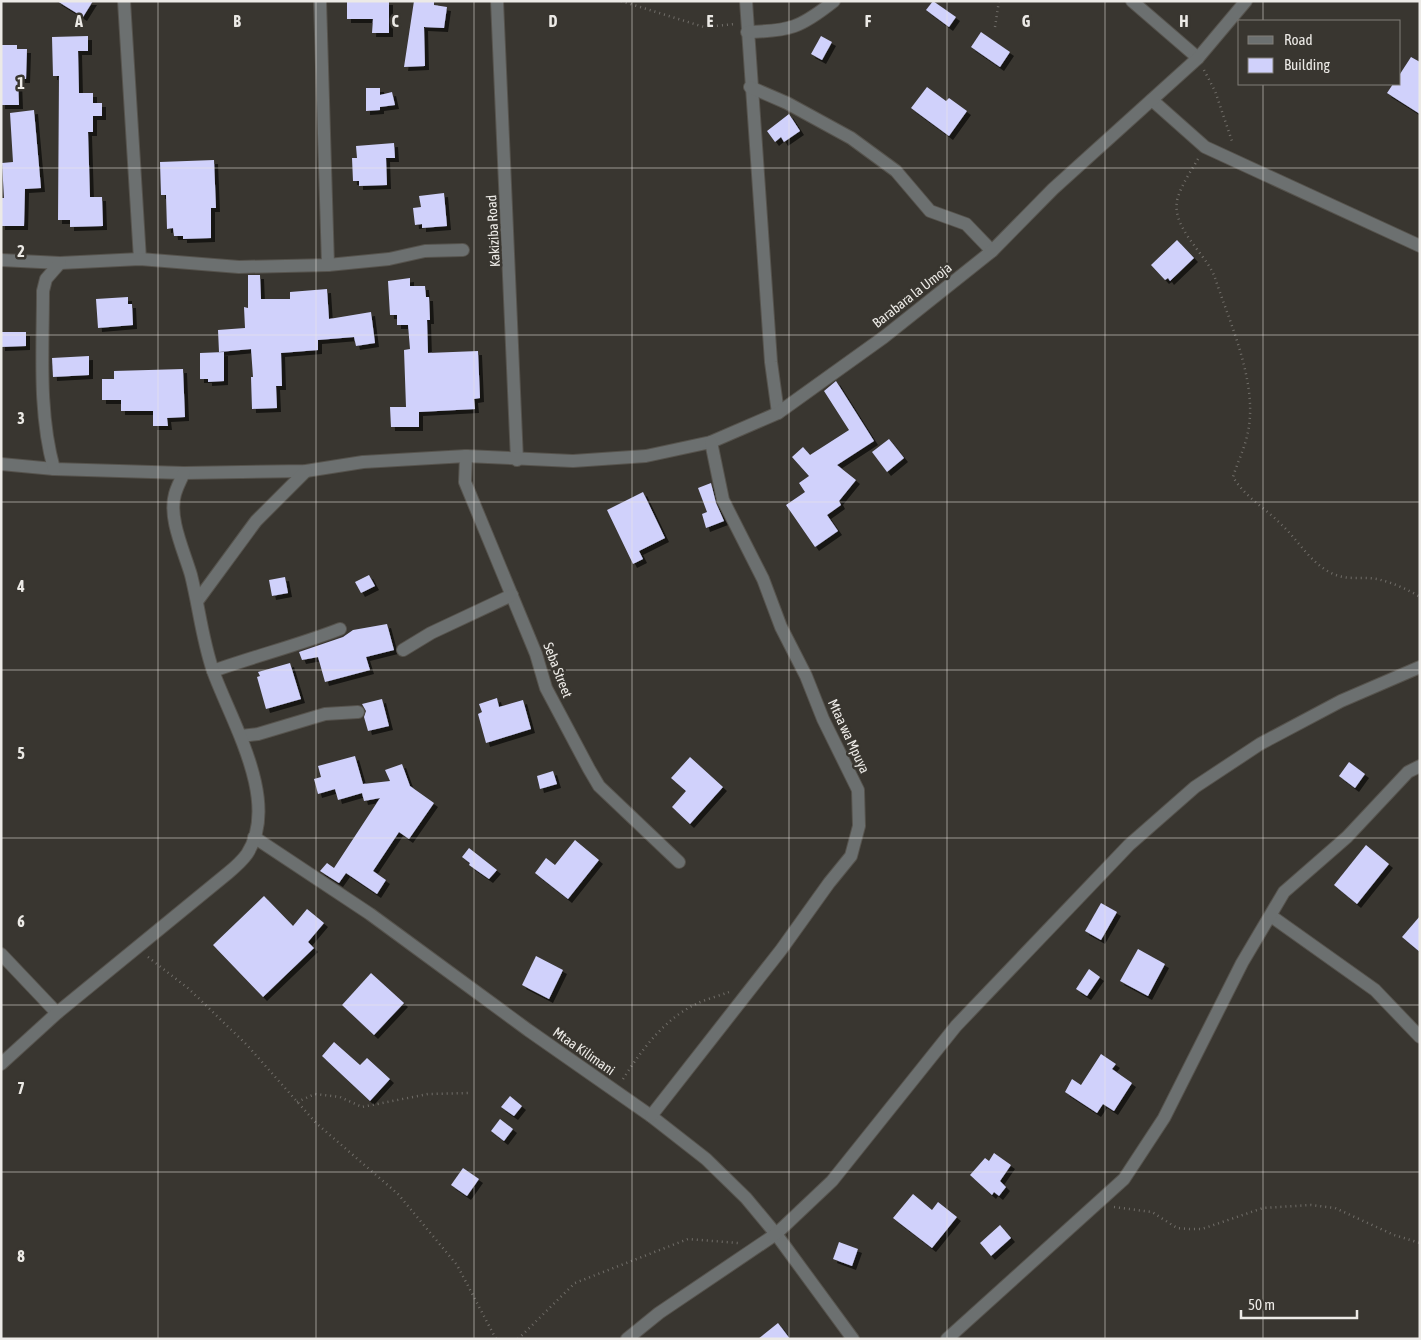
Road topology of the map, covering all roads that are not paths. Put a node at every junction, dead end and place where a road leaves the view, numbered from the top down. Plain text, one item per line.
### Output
1 (124, 1) edge
2 (320, 1) edge
3 (497, 1) edge
4 (746, 1) edge
5 (834, 1) edge
6 (1132, 1) edge
7 (1246, 1) edge
8 (747, 28) junction
9 (1198, 58) junction
10 (750, 87) junction
11 (1152, 100) junction
12 (1420, 246) edge
13 (463, 250) dead end
14 (992, 251) junction
15 (140, 259) junction
16 (1, 260) edge
17 (60, 263) junction
18 (328, 265) junction
19 (778, 413) junction
20 (711, 442) junction
21 (466, 456) junction
22 (517, 460) junction
23 (1, 464) edge
24 (54, 469) junction
25 (306, 471) junction
26 (184, 473) junction
27 (512, 595) junction
28 (198, 600) junction
29 (340, 628) dead end
30 (403, 650) dead end
31 (1420, 667) edge
32 (213, 670) junction
33 (358, 712) dead end
34 (241, 736) junction
35 (1420, 766) edge
36 (254, 837) junction
37 (679, 862) dead end
38 (1271, 916) junction
39 (1, 954) edge
40 (57, 1013) junction
41 (1420, 1036) edge
42 (1, 1064) edge
43 (651, 1116) junction
44 (776, 1234) junction
45 (627, 1339) edge
46 (853, 1339) edge
47 (946, 1339) edge

1 - 15 street
2 - 18 street
3 - 22 street, Kakiziba Road
4 - 8 street
5 - 8 street
6 - 9 street
7 - 9 street, Barabara la Umoja
8 - 10 street
9 - 11 street, Barabara la Umoja
10 - 14 street
10 - 19 street
11 - 12 street
11 - 14 street, Barabara la Umoja
13 - 18 street
14 - 19 street, Barabara la Umoja
15 - 17 street
15 - 18 street
16 - 17 street
17 - 24 street
19 - 20 street, Barabara la Umoja
20 - 22 street, Barabara la Umoja
20 - 43 street, Mtaa wa Mpuya
21 - 22 street, Barabara la Umoja
21 - 25 street, Barabara la Umoja
21 - 27 street, Seba Street
23 - 24 street, Barabara la Umoja
24 - 26 street, Barabara la Umoja
25 - 26 street, Barabara la Umoja
25 - 28 street
26 - 28 street
27 - 30 street
27 - 37 street, Seba Street
28 - 32 street
29 - 32 street
31 - 44 street
32 - 34 street
33 - 34 street
34 - 36 street
35 - 38 street
36 - 40 street
36 - 43 street, Mtaa Kilimani
38 - 41 street
38 - 47 street
39 - 40 street
40 - 42 street
43 - 44 street, Mtaa Kilimani
44 - 45 street
44 - 46 street, Mtaa Kilimani

